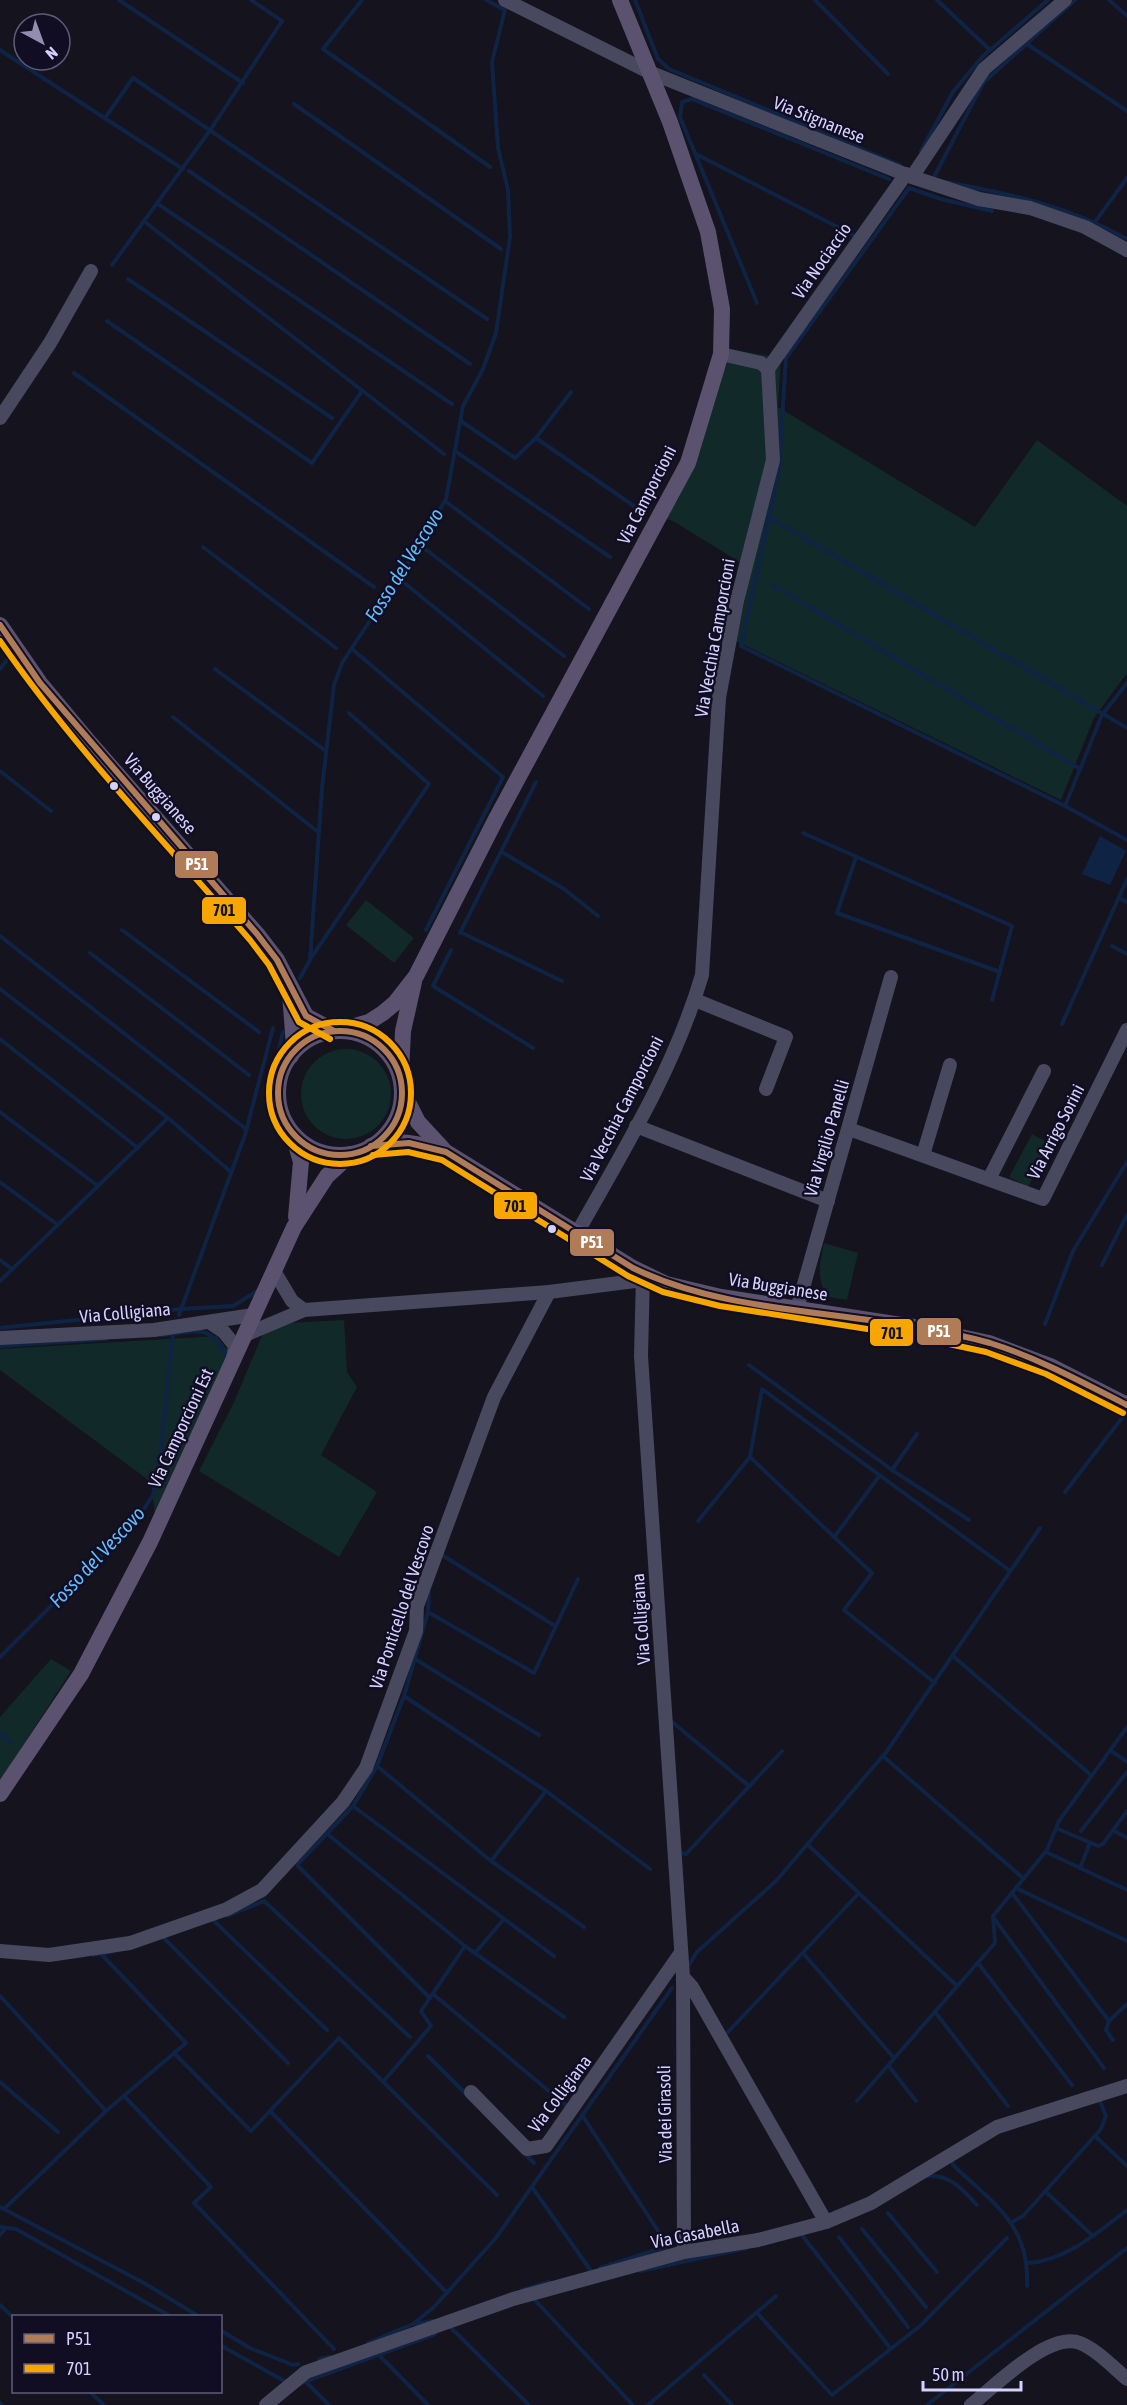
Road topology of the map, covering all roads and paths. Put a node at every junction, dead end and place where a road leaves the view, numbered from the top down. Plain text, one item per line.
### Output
1 (505, 0) edge
2 (620, 0) edge
3 (1065, 0) edge
4 (649, 72) junction
5 (909, 176) junction
6 (1127, 250) edge
7 (91, 271) dead end
8 (721, 354) junction
9 (768, 369) junction
10 (0, 418) edge
11 (0, 625) edge
12 (416, 976) junction
13 (891, 977) dead end
14 (290, 987) junction
15 (695, 1000) junction
16 (1127, 1030) edge
17 (335, 1031) junction
18 (291, 1056) junction
19 (950, 1065) dead end
20 (1044, 1071) dead end
21 (401, 1085) junction
22 (766, 1089) dead end
23 (636, 1126) junction
24 (849, 1129) junction
25 (292, 1132) junction
26 (371, 1146) junction
27 (446, 1152) junction
28 (351, 1154) junction
29 (923, 1155) junction
30 (989, 1179) junction
31 (828, 1202) junction
32 (294, 1227) junction
33 (578, 1233) junction
34 (274, 1271) junction
35 (643, 1277) junction
36 (549, 1292) junction
37 (797, 1309) junction
38 (304, 1310) junction
39 (253, 1315) junction
40 (210, 1322) junction
41 (245, 1335) junction
42 (0, 1338) edge
43 (232, 1364) junction
44 (1127, 1405) edge
45 (0, 1794) edge
46 (0, 1951) edge
47 (681, 1954) junction
48 (683, 1977) junction
49 (1127, 2086) edge
50 (471, 2092) dead end
51 (826, 2222) junction
52 (684, 2252) junction
53 (1127, 2379) edge
54 (266, 2405) edge
55 (971, 2405) edge

1 - 4 street, Via Stignanese
2 - 4 main road, Via Camporcioni
3 - 5 street, Via Nociaccio
4 - 5 street, Via Stignanese
4 - 8 main road, Via Camporcioni
5 - 6 street, Via Stignanese
5 - 9 street, Via Nociaccio
7 - 10 street
8 - 9 street
8 - 12 main road, Via Camporcioni
9 - 15 street, Via Vecchia Camporcioni
11 - 14 main road, Via Buggianese
12 - 17 main road
12 - 21 main road
13 - 24 street, Via Virgilio Panelli
14 - 17 main road, Via Buggianese
14 - 18 main road
15 - 22 street
15 - 23 street, Via Vecchia Camporcioni
16 - 30 street, Via Arrigo Sorini
17 - 18 main road
17 - 21 main road
18 - 25 main road
19 - 29 street
20 - 30 street
21 - 26 main road
21 - 27 main road
23 - 31 street
23 - 33 street, Via Vecchia Camporcioni
24 - 29 street, Via Arrigo Sorini
24 - 31 street, Via Virgilio Panelli
25 - 28 main road
25 - 32 main road
26 - 27 main road
26 - 28 main road
27 - 33 main road, Via Buggianese
28 - 32 main road
29 - 30 street, Via Arrigo Sorini
31 - 37 street, Via Virgilio Panelli
32 - 34 main road, Via Camporcioni Est
33 - 35 main road, Via Buggianese
34 - 38 street
34 - 39 main road, Via Camporcioni Est
35 - 36 street
35 - 37 main road, Via Buggianese
35 - 47 street, Via Colligiana
36 - 38 street
36 - 46 street, Via Ponticello del Vescovo
37 - 44 main road, Via Buggianese
38 - 41 street
39 - 40 street, Via Colligiana
39 - 41 main road, Via Camporcioni Est
40 - 42 street, Via Colligiana
40 - 43 street
41 - 43 main road, Via Camporcioni Est
43 - 45 main road, Via Camporcioni Est
47 - 48 street, Via Colligiana
47 - 50 street, Via Colligiana
48 - 51 street
48 - 52 street, Via dei Girasoli
49 - 51 street, Via Casabella
51 - 52 street, Via Casabella
52 - 54 street, Via Casabella
53 - 55 street

